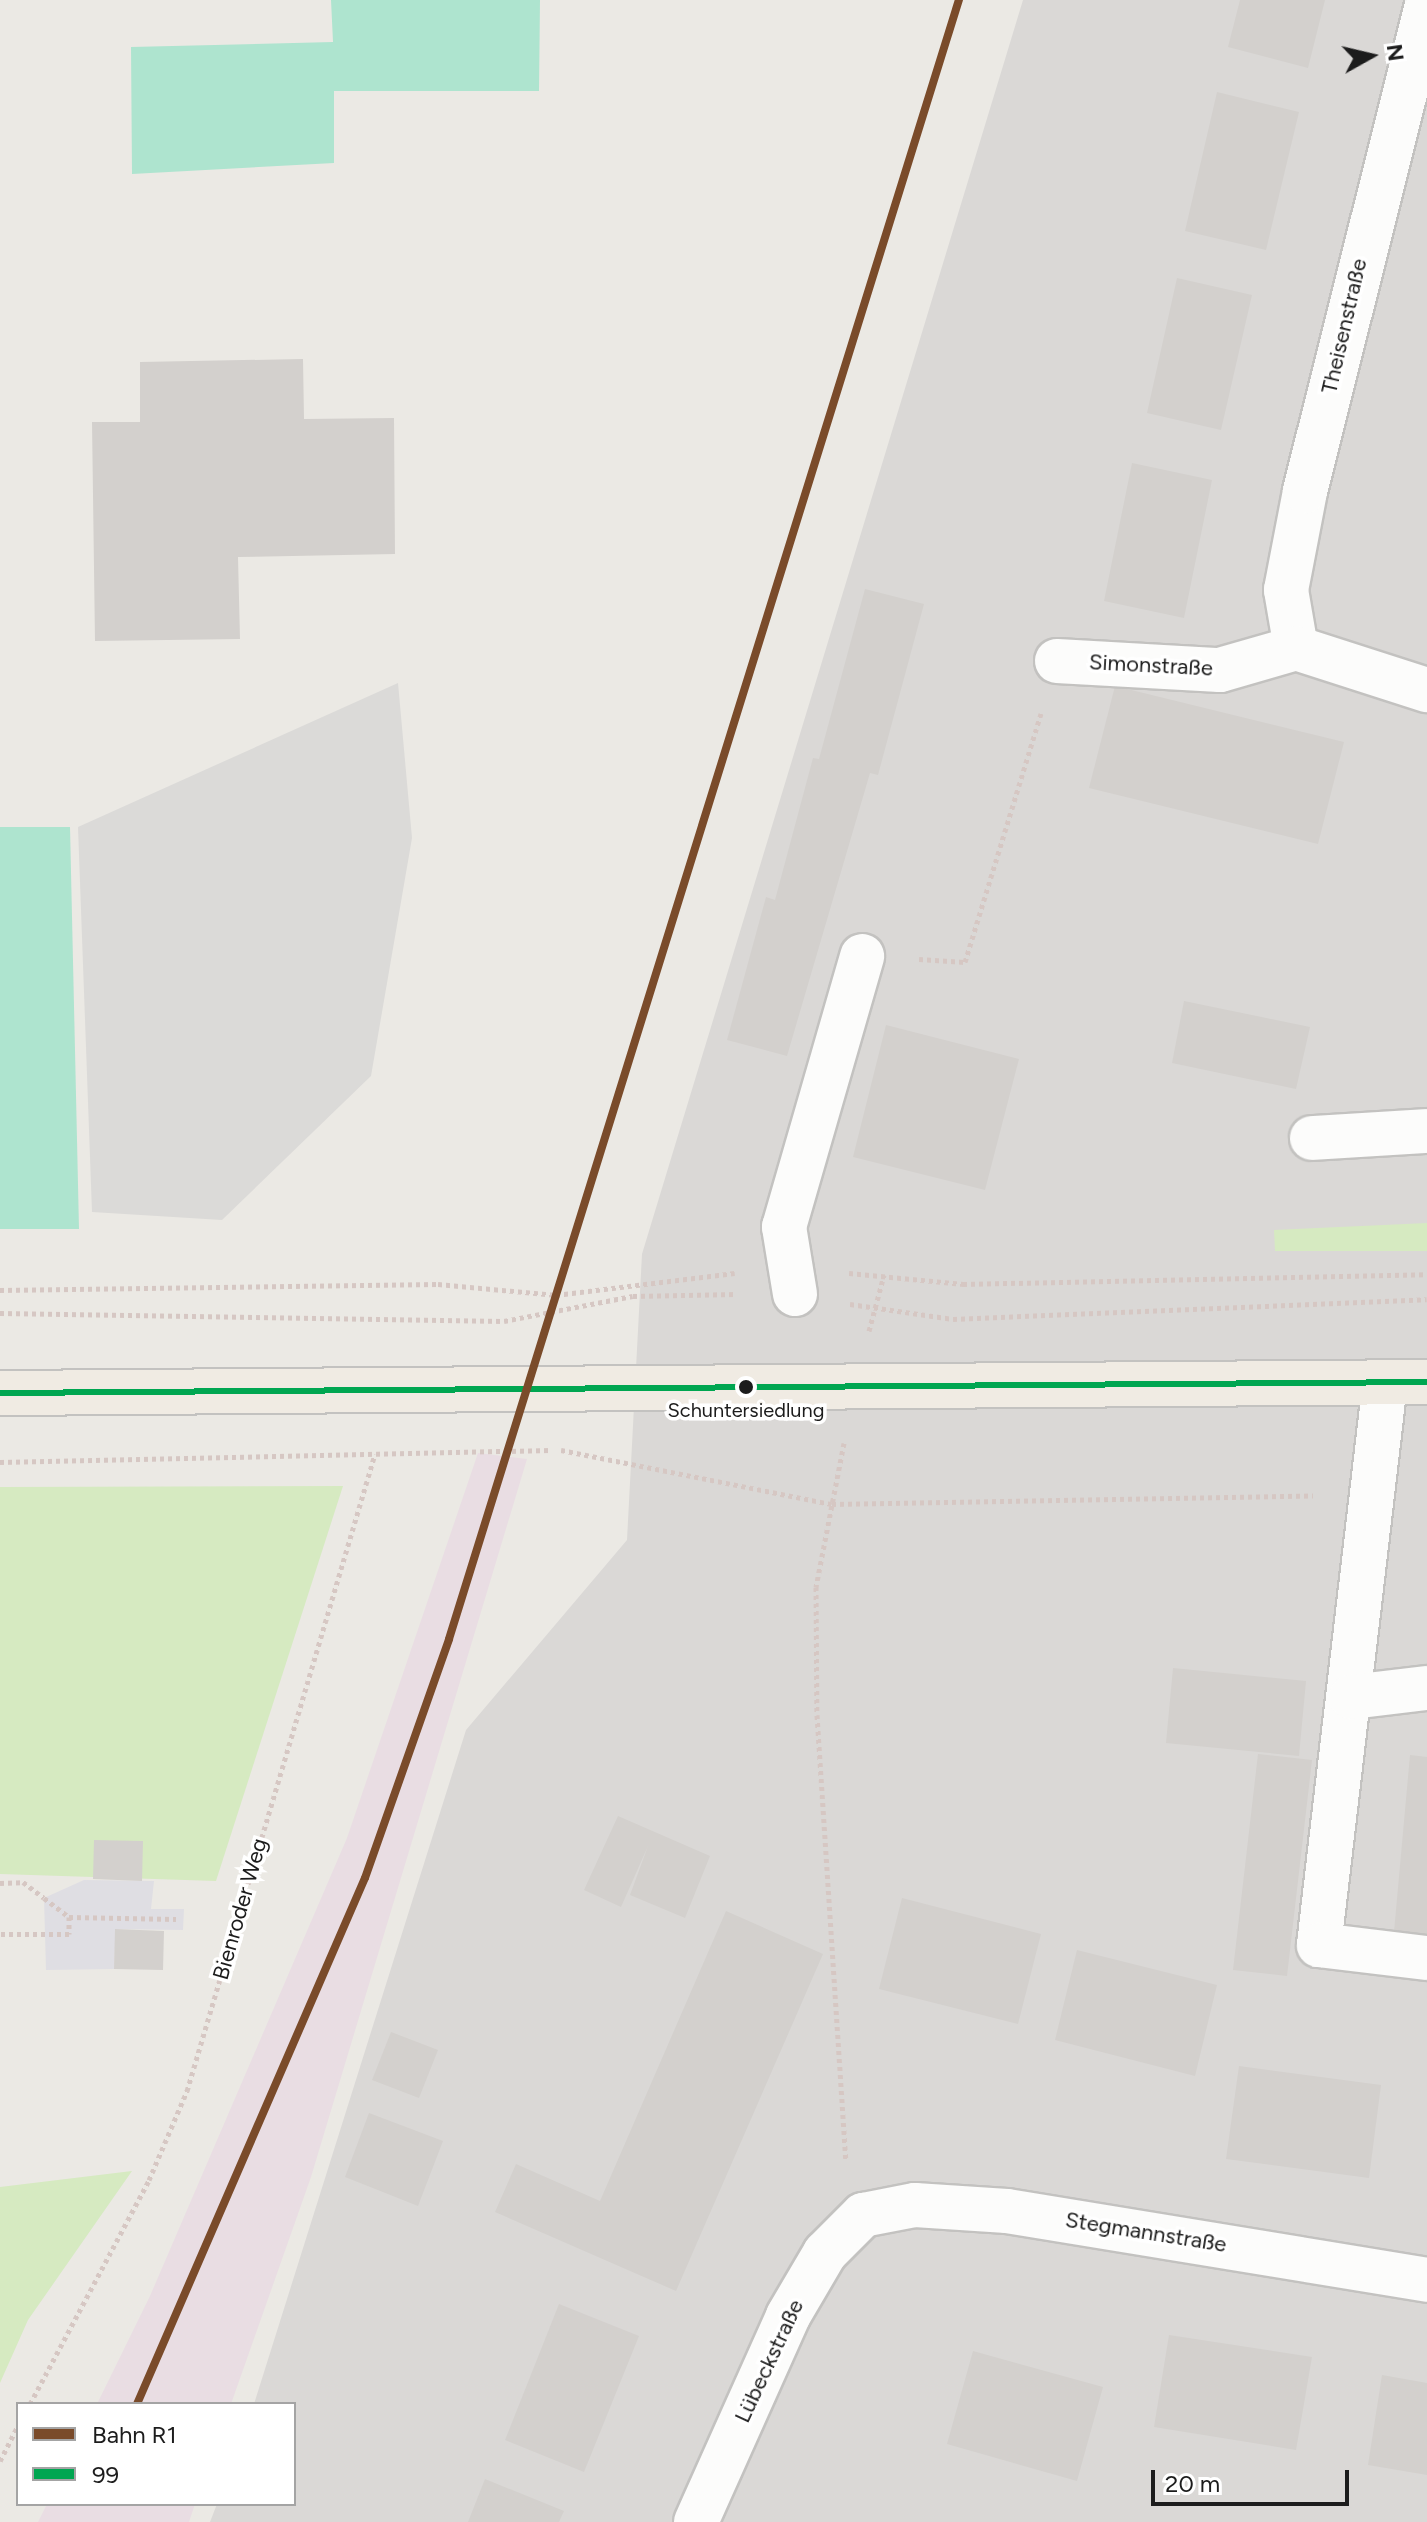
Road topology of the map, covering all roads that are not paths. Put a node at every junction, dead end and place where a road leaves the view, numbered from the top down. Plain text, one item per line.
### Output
1 (1427, 7) edge
2 (1296, 648) junction
3 (1057, 661) road end
4 (1427, 690) edge
5 (862, 956) road end
6 (1427, 1131) edge
7 (1312, 1138) dead end
8 (794, 1282) road end
9 (1406, 1382) edge
10 (0, 1393) edge
11 (1427, 1688) edge
12 (1351, 1697) junction
13 (1427, 1958) edge
14 (863, 2215) joint
15 (1427, 2280) edge
16 (696, 2522) edge

1 - 2 street, Theisenstraße
2 - 3 street, Simonstraße
2 - 4 street
5 - 8 street
6 - 7 street
9 - 10 main road
9 - 12 street
11 - 12 street
12 - 13 street
14 - 15 street, Stegmannstraße
14 - 16 street, Lübeckstraße

